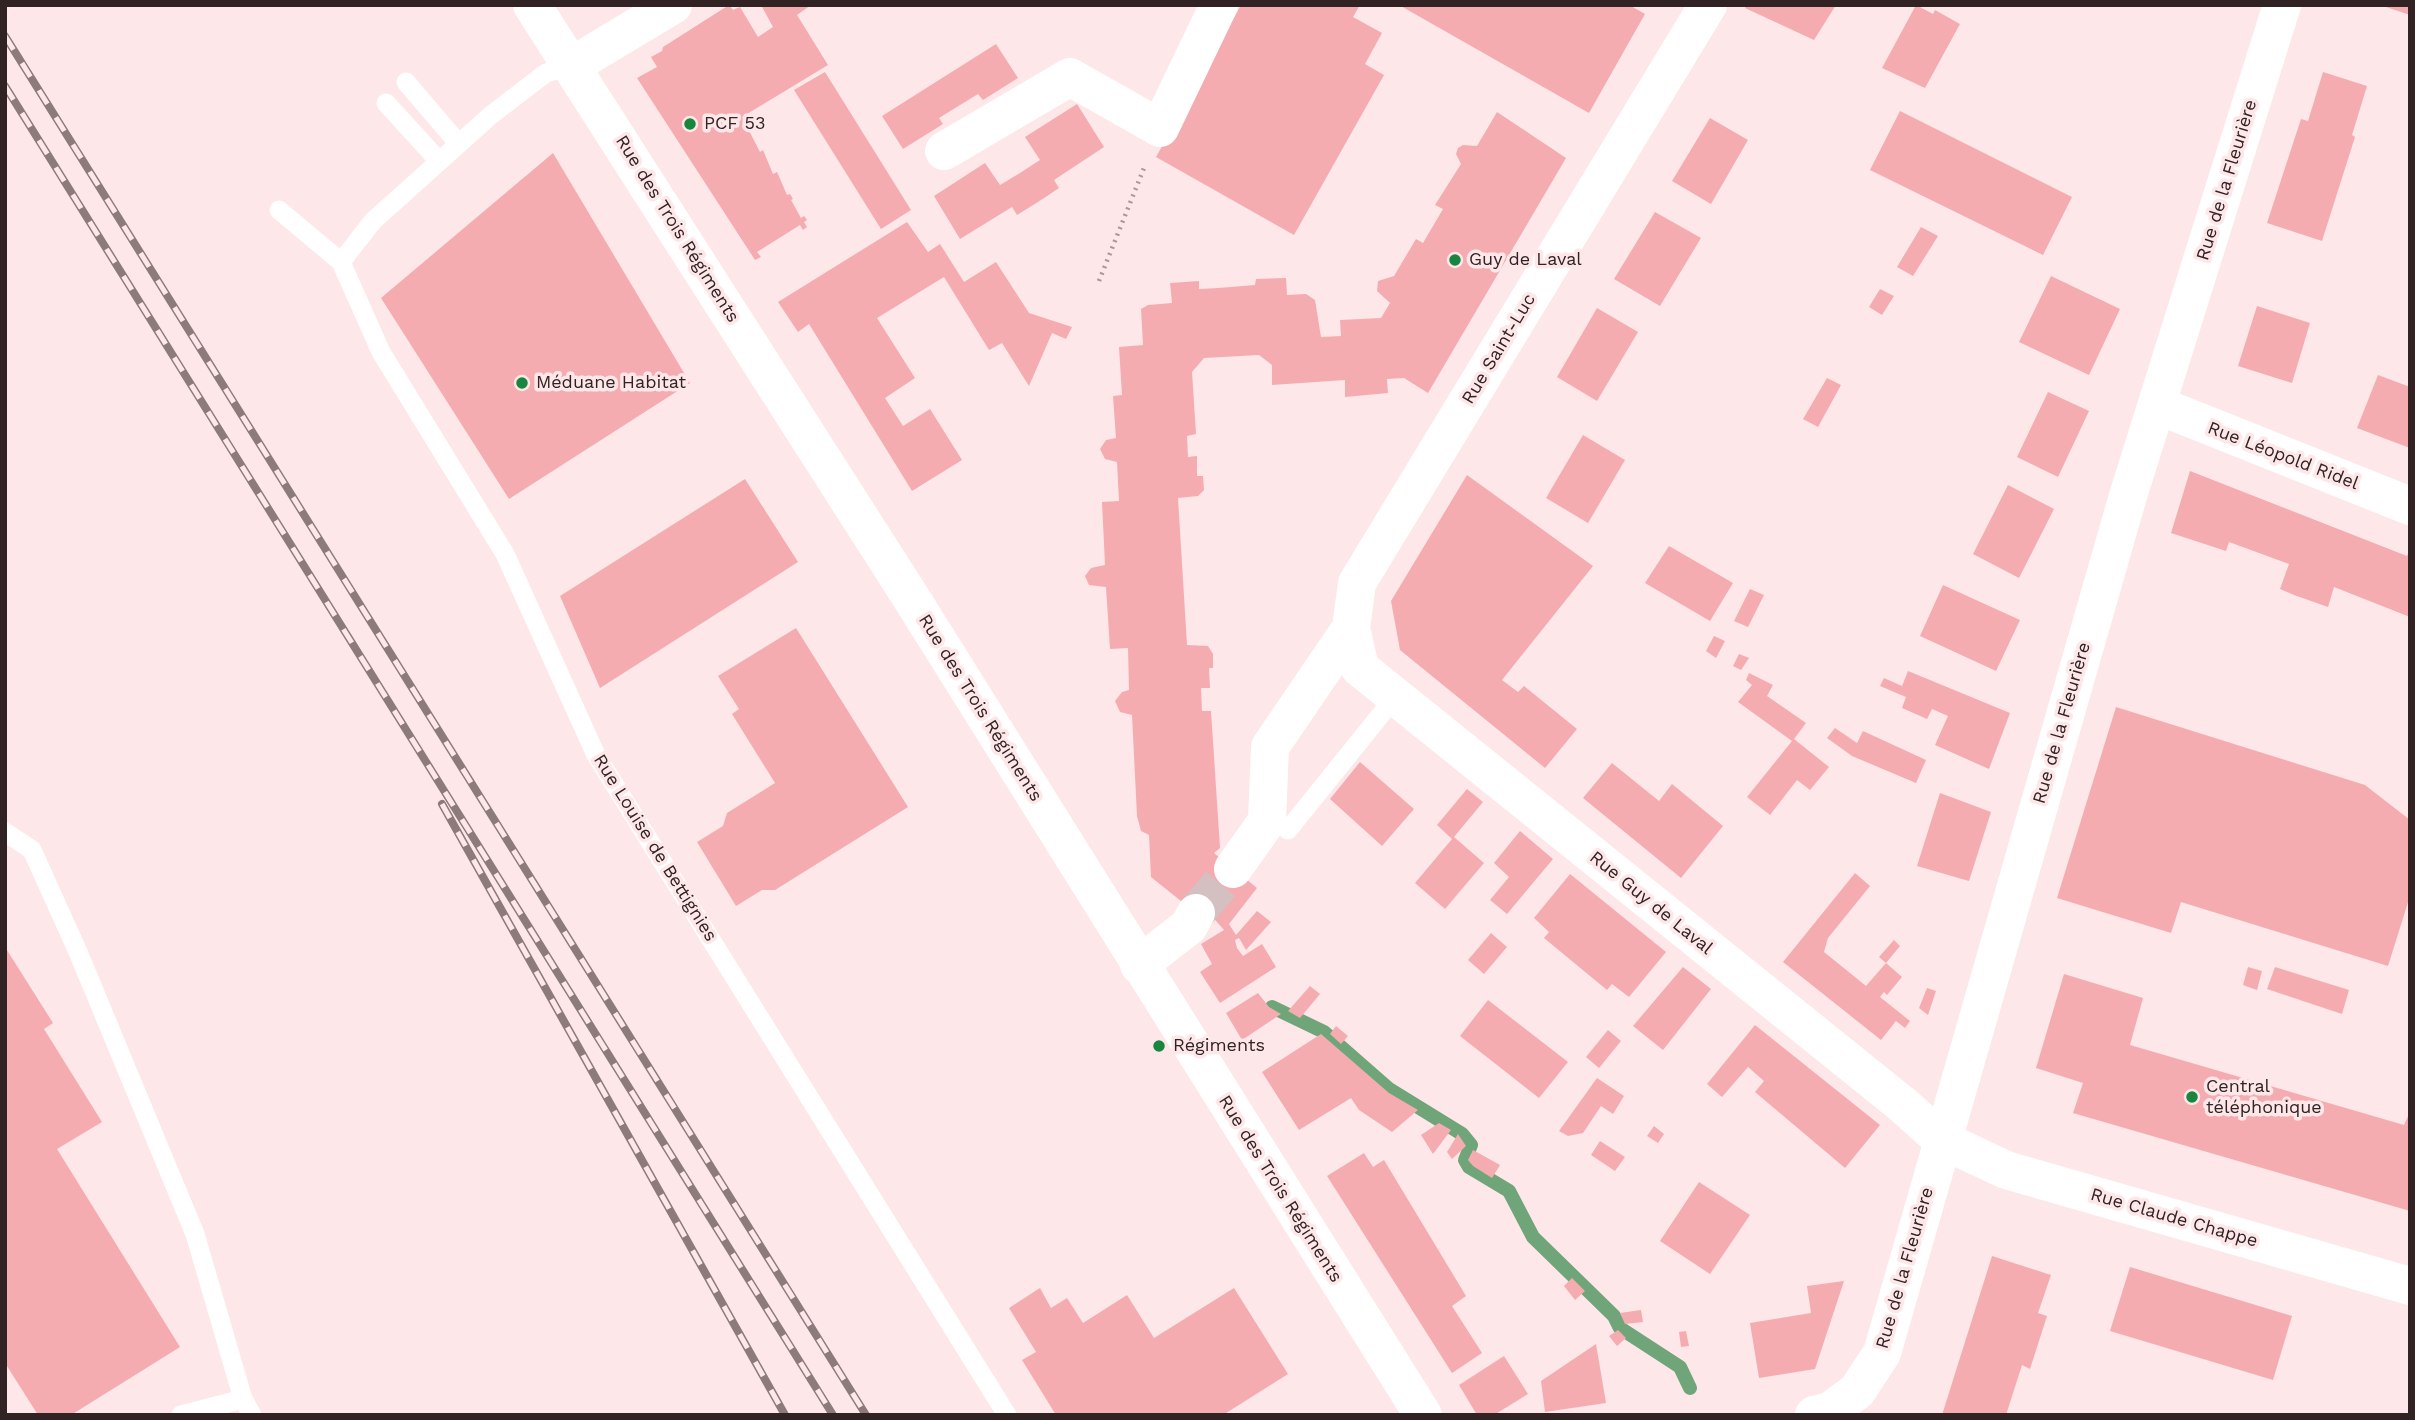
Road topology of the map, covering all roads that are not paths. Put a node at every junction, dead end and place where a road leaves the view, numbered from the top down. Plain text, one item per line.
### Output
1 (532, 5) edge
2 (673, 5) edge
3 (1219, 5) edge
4 (2282, 5) edge
5 (1701, 8) edge
6 (573, 65) junction
7 (406, 82) dead end
8 (386, 103) dead end
9 (458, 143) junction
10 (944, 151) dead end
11 (439, 161) junction
12 (279, 210) dead end
13 (341, 262) junction
14 (2157, 405) junction
15 (2410, 506) edge
16 (1351, 628) junction
17 (1360, 668) joint
18 (1395, 697) junction
19 (1289, 830) dead end
20 (5, 832) edge
21 (1233, 869) tunnel mouth
22 (1196, 913) tunnel mouth
23 (1139, 965) junction
24 (1942, 1140) junction
25 (2410, 1286) edge
26 (247, 1407) edge
27 (181, 1415) edge
28 (1007, 1415) edge
29 (1423, 1415) edge
30 (1814, 1415) edge

1 - 6 street, Rue des Trois Régiments
2 - 6 street
3 - 10 street
4 - 14 street, Rue de la Fleurière
5 - 16 street, Rue Saint-Luc
6 - 9 lane
6 - 23 street, Rue des Trois Régiments
7 - 9 lane
8 - 11 lane
9 - 11 lane
11 - 13 lane
12 - 13 lane
13 - 28 lane, Rue Louise de Bettignies
14 - 15 street, Rue Léopold Ridel
14 - 24 street, Rue de la Fleurière
16 - 17 street, Rue Saint-Luc
16 - 21 street
17 - 18 street, Rue Guy de Laval
18 - 19 lane
18 - 24 street, Rue Guy de Laval
20 - 26 lane
22 - 23 street
23 - 29 street, Rue des Trois Régiments
24 - 25 street, Rue Claude Chappe
24 - 30 street, Rue de la Fleurière
26 - 27 lane

